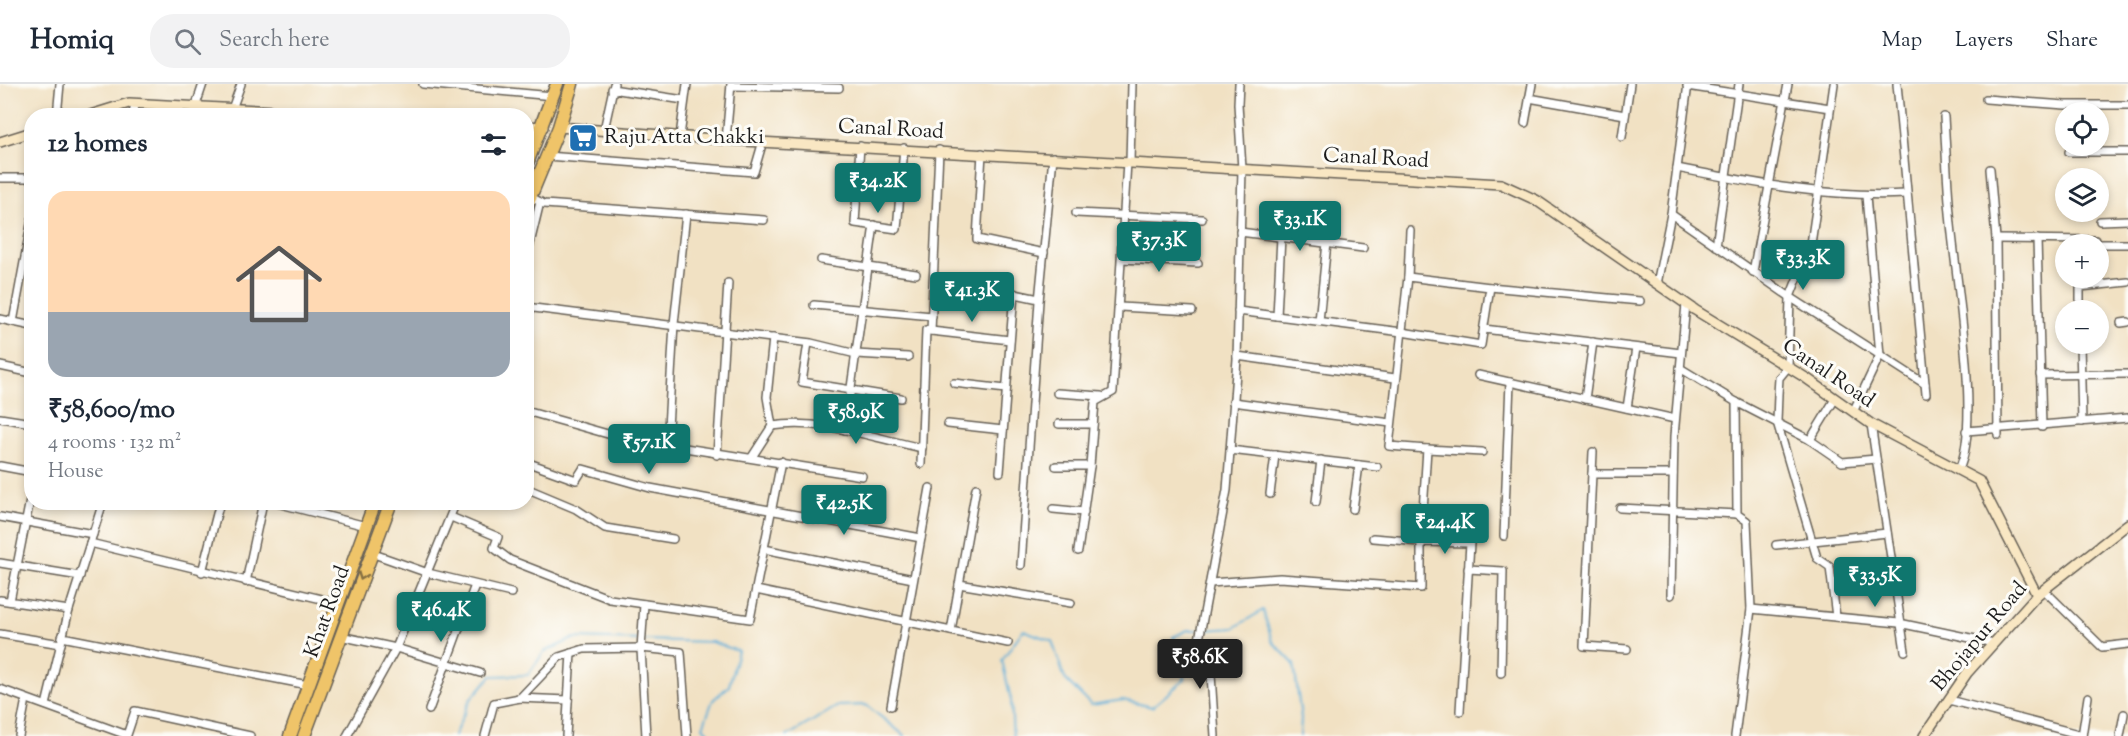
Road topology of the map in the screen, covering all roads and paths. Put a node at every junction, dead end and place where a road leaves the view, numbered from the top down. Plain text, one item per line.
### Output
1 (60, 84) edge
2 (203, 84) edge
3 (241, 84) edge
4 (423, 84) edge
5 (572, 84) edge
6 (687, 84) edge
7 (1132, 84) edge
8 (1239, 84) edge
9 (1532, 84) edge
10 (1630, 84) edge
11 (1739, 84) edge
12 (1788, 84) edge
13 (1834, 84) edge
14 (1897, 84) edge
15 (731, 85) edge
16 (1687, 85) edge
17 (613, 86) edge
18 (839, 88) dead end
19 (555, 90) edge
20 (1737, 93) junction
21 (1529, 98) junction
22 (1986, 99) dead end
23 (684, 100) junction
24 (1784, 101) junction
25 (136, 103) junction
26 (2128, 105) edge
27 (58, 108) edge
28 (117, 108) edge
29 (134, 108) edge
30 (164, 108) edge
31 (195, 108) edge
32 (232, 108) edge
33 (1830, 108) junction
34 (1625, 115) junction
35 (1944, 117) dead end
36 (1525, 123) dead end
37 (534, 126) edge
38 (543, 127) junction
39 (559, 127) junction
40 (604, 130) junction
41 (24, 134) edge
42 (680, 136) junction
43 (1622, 137) dead end
44 (726, 140) junction
45 (763, 141) junction
46 (0, 142) edge
47 (860, 146) junction
48 (534, 148) edge
49 (904, 148) junction
50 (939, 150) junction
51 (2109, 152) edge
52 (2128, 152) edge
53 (982, 153) junction
54 (547, 156) junction
55 (1053, 157) junction
56 (1129, 162) junction
57 (1677, 168) junction
58 (1242, 169) junction
59 (1990, 169) dead end
60 (0, 178) edge
61 (24, 178) edge
62 (1725, 178) junction
63 (1768, 186) junction
64 (1819, 192) junction
65 (1906, 194) junction
66 (1866, 196) junction
67 (534, 199) edge
68 (534, 202) edge
69 (1076, 213) dead end
70 (686, 214) junction
71 (1671, 214) junction
72 (1125, 215) junction
73 (1202, 219) dead end
74 (764, 220) dead end
75 (2109, 220) edge
76 (2128, 220) edge
77 (874, 225) junction
78 (1410, 230) dead end
79 (1240, 232) junction
80 (1281, 237) junction
81 (1996, 239) junction
82 (2037, 239) junction
83 (1327, 243) junction
84 (2128, 244) edge
85 (1716, 246) junction
86 (1363, 248) dead end
87 (1044, 253) junction
88 (1122, 259) junction
89 (24, 260) edge
90 (821, 260) dead end
91 (1198, 263) dead end
92 (868, 267) junction
93 (1752, 272) junction
94 (916, 274) dead end
95 (1408, 277) junction
96 (958, 282) dead end
97 (2128, 282) edge
98 (728, 283) dead end
99 (1657, 284) junction
100 (1490, 287) junction
101 (1014, 293) junction
102 (1790, 297) junction
103 (1039, 299) junction
104 (2080, 300) edge
105 (1640, 301) dead end
106 (1686, 304) junction
107 (814, 305) dead end
108 (1120, 307) junction
109 (534, 308) edge
110 (862, 309) junction
111 (1192, 311) dead end
112 (1238, 311) junction
113 (932, 316) junction
114 (1277, 316) junction
115 (0, 320) edge
116 (1319, 321) junction
117 (12, 322) junction
118 (24, 324) edge
119 (674, 324) junction
120 (1484, 329) junction
121 (931, 330) junction
122 (725, 331) junction
123 (1400, 331) junction
124 (773, 338) junction
125 (1010, 340) junction
126 (1593, 342) junction
127 (808, 343) junction
128 (1636, 348) junction
129 (1682, 353) junction
130 (856, 354) junction
131 (2080, 354) edge
132 (1880, 355) junction
133 (1237, 356) junction
134 (908, 357) dead end
135 (0, 366) edge
136 (1788, 367) junction
137 (1680, 368) junction
138 (24, 370) edge
139 (2128, 374) edge
140 (1478, 375) dead end
141 (2040, 375) junction
142 (2081, 375) junction
143 (1395, 378) junction
144 (1510, 382) junction
145 (954, 383) dead end
146 (1925, 384) junction
147 (1006, 389) junction
148 (851, 391) junction
149 (1057, 393) dead end
150 (1926, 394) dead end
151 (1101, 396) junction
152 (901, 398) dead end
153 (1585, 399) junction
154 (1835, 399) junction
155 (1233, 402) junction
156 (1736, 402) junction
157 (1628, 408) junction
158 (1853, 412) junction
159 (534, 413) edge
160 (0, 418) edge
161 (2128, 418) edge
162 (1675, 419) junction
163 (24, 422) edge
164 (2082, 422) junction
165 (1391, 423) junction
166 (1778, 423) junction
167 (948, 424) dead end
168 (1059, 424) dead end
169 (1093, 424) junction
170 (1871, 424) junction
171 (772, 426) junction
172 (2042, 427) junction
173 (845, 430) junction
174 (1003, 430) junction
175 (1966, 431) junction
176 (1998, 432) junction
177 (1810, 440) junction
178 (667, 445) junction
179 (922, 448) junction
180 (1427, 449) junction
181 (1230, 450) junction
182 (1482, 452) dead end
183 (1593, 452) dead end
184 (717, 454) junction
185 (1275, 455) junction
186 (752, 457) junction
187 (1876, 459) junction
188 (1321, 460) junction
189 (781, 462) junction
190 (921, 464) dead end
191 (534, 465) edge
192 (1359, 465) junction
193 (0, 466) edge
194 (1056, 466) dead end
195 (1090, 466) junction
196 (1377, 467) dead end
197 (1959, 469) junction
198 (24, 470) edge
199 (1000, 472) dead end
200 (1592, 474) junction
201 (1673, 474) junction
202 (862, 476) dead end
203 (930, 488) dead end
204 (976, 488) dead end
205 (534, 491) edge
206 (1270, 494) dead end
207 (1316, 502) dead end
208 (1620, 508) dead end
209 (772, 509) junction
210 (1053, 509) dead end
211 (1353, 509) dead end
212 (28, 510) edge
213 (101, 510) edge
214 (218, 510) edge
215 (262, 510) edge
216 (304, 510) edge
217 (372, 510) edge
218 (389, 510) edge
219 (454, 510) edge
220 (1672, 510) junction
221 (1084, 512) junction
222 (1737, 514) junction
223 (0, 517) edge
224 (451, 518) junction
225 (26, 522) junction
226 (2128, 524) edge
227 (366, 526) junction
228 (380, 531) junction
229 (1887, 533) junction
230 (93, 534) junction
231 (1504, 536) dead end
232 (1373, 537) dead end
233 (921, 538) junction
234 (673, 539) dead end
235 (1812, 541) junction
236 (1421, 542) junction
237 (90, 543) junction
238 (1776, 545) dead end
239 (764, 549) junction
240 (1078, 551) dead end
241 (371, 553) junction
242 (0, 563) edge
243 (1021, 565) dead end
244 (17, 566) junction
245 (1468, 569) junction
246 (202, 572) junction
247 (428, 573) junction
248 (80, 576) junction
249 (913, 579) junction
250 (246, 582) junction
251 (1210, 583) junction
252 (959, 584) junction
253 (475, 585) junction
254 (756, 590) junction
255 (2040, 592) junction
256 (511, 593) dead end
257 (1671, 595) dead end
258 (0, 600) edge
259 (10, 601) junction
260 (338, 603) junction
261 (1071, 603) dead end
262 (644, 604) junction
263 (1751, 609) junction
264 (69, 610) junction
265 (1836, 617) junction
266 (906, 621) junction
267 (1901, 623) junction
268 (328, 629) junction
269 (951, 631) junction
270 (0, 634) edge
271 (341, 635) junction
272 (61, 641) junction
273 (1008, 643) dead end
274 (1994, 643) junction
275 (2128, 644) edge
276 (396, 648) junction
277 (641, 648) junction
278 (1627, 649) dead end
279 (1905, 651) dead end
280 (571, 653) junction
281 (447, 663) junction
282 (480, 673) dead end
283 (1501, 673) dead end
284 (308, 685) junction
285 (0, 689) edge
286 (2088, 697) dead end
287 (518, 698) junction
288 (26, 699) junction
289 (568, 700) junction
290 (1949, 700) junction
291 (46, 705) junction
292 (891, 706) dead end
293 (429, 710) dead end
294 (1460, 711) dead end
295 (2124, 714) dead end
296 (18, 736) edge
297 (250, 736) edge
298 (290, 736) edge
299 (304, 736) edge
300 (347, 736) edge
301 (485, 736) edge
302 (566, 736) edge
303 (646, 736) edge
304 (687, 736) edge
305 (1215, 736) edge
306 (1735, 736) edge
307 (1924, 736) edge
308 (2082, 736) edge
309 (2120, 736) edge

1 - 27 street
2 - 31 street
3 - 32 street
4 - 19 street
5 - 39 highway
6 - 23 street
7 - 56 street
8 - 58 street
9 - 21 street
10 - 34 street
11 - 20 street
12 - 24 street
13 - 33 street
14 - 65 street
15 - 18 street
15 - 44 street
16 - 20 street
16 - 57 street
17 - 23 street
17 - 40 street
19 - 38 highway
20 - 24 street
20 - 62 street
21 - 34 street
21 - 36 street
22 - 26 street
23 - 42 street
24 - 33 street
24 - 63 street
25 - 28 street
25 - 29 street
25 - 30 street
33 - 64 street
34 - 43 street
35 - 175 street
37 - 38 street
38 - 39 highway
38 - 48 highway
39 - 40 street, Canal Road
39 - 54 highway
40 - 42 street, Canal Road
41 - 46 street
42 - 44 street, Canal Road
44 - 45 street, Canal Road
45 - 47 street, Canal Road
45 - 54 street
47 - 49 street, Canal Road
47 - 77 street
49 - 50 street, Canal Road
49 - 77 street
50 - 53 street, Canal Road
50 - 113 street
51 - 52 street
53 - 55 street, Canal Road
53 - 87 street
54 - 67 highway
55 - 56 street, Canal Road
55 - 87 street
56 - 58 street, Canal Road
56 - 72 street
57 - 62 street
57 - 71 street
58 - 79 street
58 - 99 street, Canal Road
59 - 81 street
60 - 61 street
62 - 63 street
62 - 85 street
63 - 64 street
63 - 93 street
64 - 66 street
64 - 102 street
65 - 66 street
65 - 146 street
66 - 132 street
68 - 70 street
69 - 72 street
70 - 74 street
70 - 119 street
71 - 85 street
71 - 99 street
72 - 73 street
72 - 88 street
75 - 76 street
77 - 92 street
78 - 95 street
79 - 80 street
79 - 112 street
80 - 83 street
80 - 114 street
81 - 82 street
81 - 176 street
82 - 84 street
82 - 141 street
83 - 86 street
83 - 116 street
85 - 93 street
87 - 103 street
88 - 91 street
88 - 108 street
89 - 117 street
90 - 92 street
92 - 94 street
92 - 110 street
93 - 102 street
95 - 100 street
95 - 123 street
96 - 101 street
97 - 104 street
98 - 122 street
99 - 106 street, Canal Road
100 - 105 street
100 - 120 street
101 - 103 street
101 - 125 street
102 - 132 street
102 - 136 street
103 - 243 street
106 - 129 street
106 - 136 street, Canal Road
107 - 110 street
108 - 111 street
108 - 151 street
109 - 119 street
110 - 113 street
110 - 130 street
112 - 114 street
112 - 133 street
113 - 121 street
114 - 116 street
115 - 117 street
116 - 123 street
117 - 118 street
119 - 122 street
119 - 178 street
120 - 123 street
120 - 126 street
121 - 125 street
121 - 179 street
122 - 124 street
122 - 184 street
123 - 143 street
124 - 127 street
124 - 171 street
125 - 147 street
126 - 128 street
126 - 153 street
127 - 130 street
127 - 148 street
128 - 129 street
128 - 157 street
129 - 137 street
130 - 134 street
130 - 148 street
131 - 142 street
132 - 146 street
132 - 158 street
133 - 143 street
133 - 155 street
135 - 138 street
136 - 154 street, Canal Road
136 - 166 street
137 - 156 street
137 - 162 street
139 - 142 street
140 - 144 street
141 - 142 street
141 - 172 street
142 - 164 street
143 - 165 street
144 - 153 street
144 - 231 street
145 - 147 street
146 - 150 street
147 - 174 street
148 - 152 street
148 - 173 street
149 - 151 street
151 - 169 street
153 - 157 street
154 - 158 street, Canal Road
154 - 177 street
155 - 165 street
155 - 181 street
156 - 166 street
156 - 222 street
157 - 162 street
158 - 170 street, Canal Road
159 - 178 street
160 - 163 street
161 - 164 street
162 - 201 street
164 - 172 street
165 - 180 street
166 - 177 street
166 - 235 street
167 - 174 street
168 - 169 street
169 - 195 street
170 - 187 street
170 - 197 street, Canal Road
171 - 173 street
171 - 186 street
172 - 176 street
173 - 179 street
174 - 199 street
175 - 176 street
175 - 197 street
177 - 187 street
178 - 184 street
179 - 190 street
180 - 182 street
180 - 236 street
181 - 185 street
181 - 251 street
183 - 200 street
184 - 186 street
185 - 188 street
185 - 206 street
186 - 189 street
187 - 229 street
188 - 192 street
188 - 207 street
189 - 202 street
189 - 209 street
191 - 209 street
192 - 196 street
192 - 211 street
193 - 198 street
194 - 195 street
195 - 221 street
197 - 255 street, Canal Road
200 - 201 street
200 - 278 street
201 - 220 street
203 - 233 street
204 - 252 street
205 - 234 street
208 - 220 street
209 - 233 street
209 - 239 street
210 - 221 street
212 - 225 street
213 - 230 street
214 - 246 street
215 - 250 street
216 - 227 street
217 - 227 highway, Khat Road
218 - 228 highway, Khat Road
219 - 224 street
220 - 222 street
220 - 257 street
221 - 240 street
222 - 263 street
223 - 225 street
224 - 247 street
224 - 262 street
225 - 230 street
225 - 244 street
226 - 255 street, Bhojapur Road
227 - 228 highway
227 - 260 highway, Khat Road
228 - 241 highway, Khat Road
229 - 235 street
229 - 267 street
230 - 237 street
232 - 236 street
233 - 249 street
235 - 238 street
235 - 265 street
236 - 245 street
236 - 251 street
237 - 246 street
237 - 248 street
239 - 249 street
239 - 254 street
241 - 247 street
241 -> 271 highway, Khat Road
242 - 244 street
244 - 248 street
244 - 259 street
245 - 283 street
245 - 294 street
246 - 250 street
247 - 253 street
247 - 276 street
248 - 264 street
249 - 266 street
250 - 260 street
251 - 305 street
252 - 261 street
252 - 269 street
253 - 256 street
253 - 281 street
254 - 262 street
254 - 266 street
255 - 274 street, Bhojapur Road
255 - 275 street
258 - 259 street
259 - 264 street
260 - 268 highway, Khat Road
262 - 277 street
263 - 265 street
263 - 306 street
264 - 272 street
265 - 267 street
266 - 269 street
266 - 292 street
267 - 274 street
267 - 279 street
268 - 271 highway
268 - 284 highway, Khat Road
269 - 273 street
270 - 272 street
271 - 276 street
271 - 299 highway, Khat Road
272 - 284 street
272 - 291 street
274 - 290 street, Bhojapur Road
276 - 281 street
276 - 300 street
277 - 280 street
277 - 303 street
277 - 304 street
280 - 287 street
280 - 289 street
281 - 282 street
281 - 293 street
284 - 298 highway, Khat Road
285 - 288 street
286 - 308 street
287 - 289 street
287 - 301 street
288 - 291 street
288 - 296 street
289 - 302 street
290 - 307 street, Bhojapur Road
290 - 308 street
291 - 297 street
295 - 309 street

